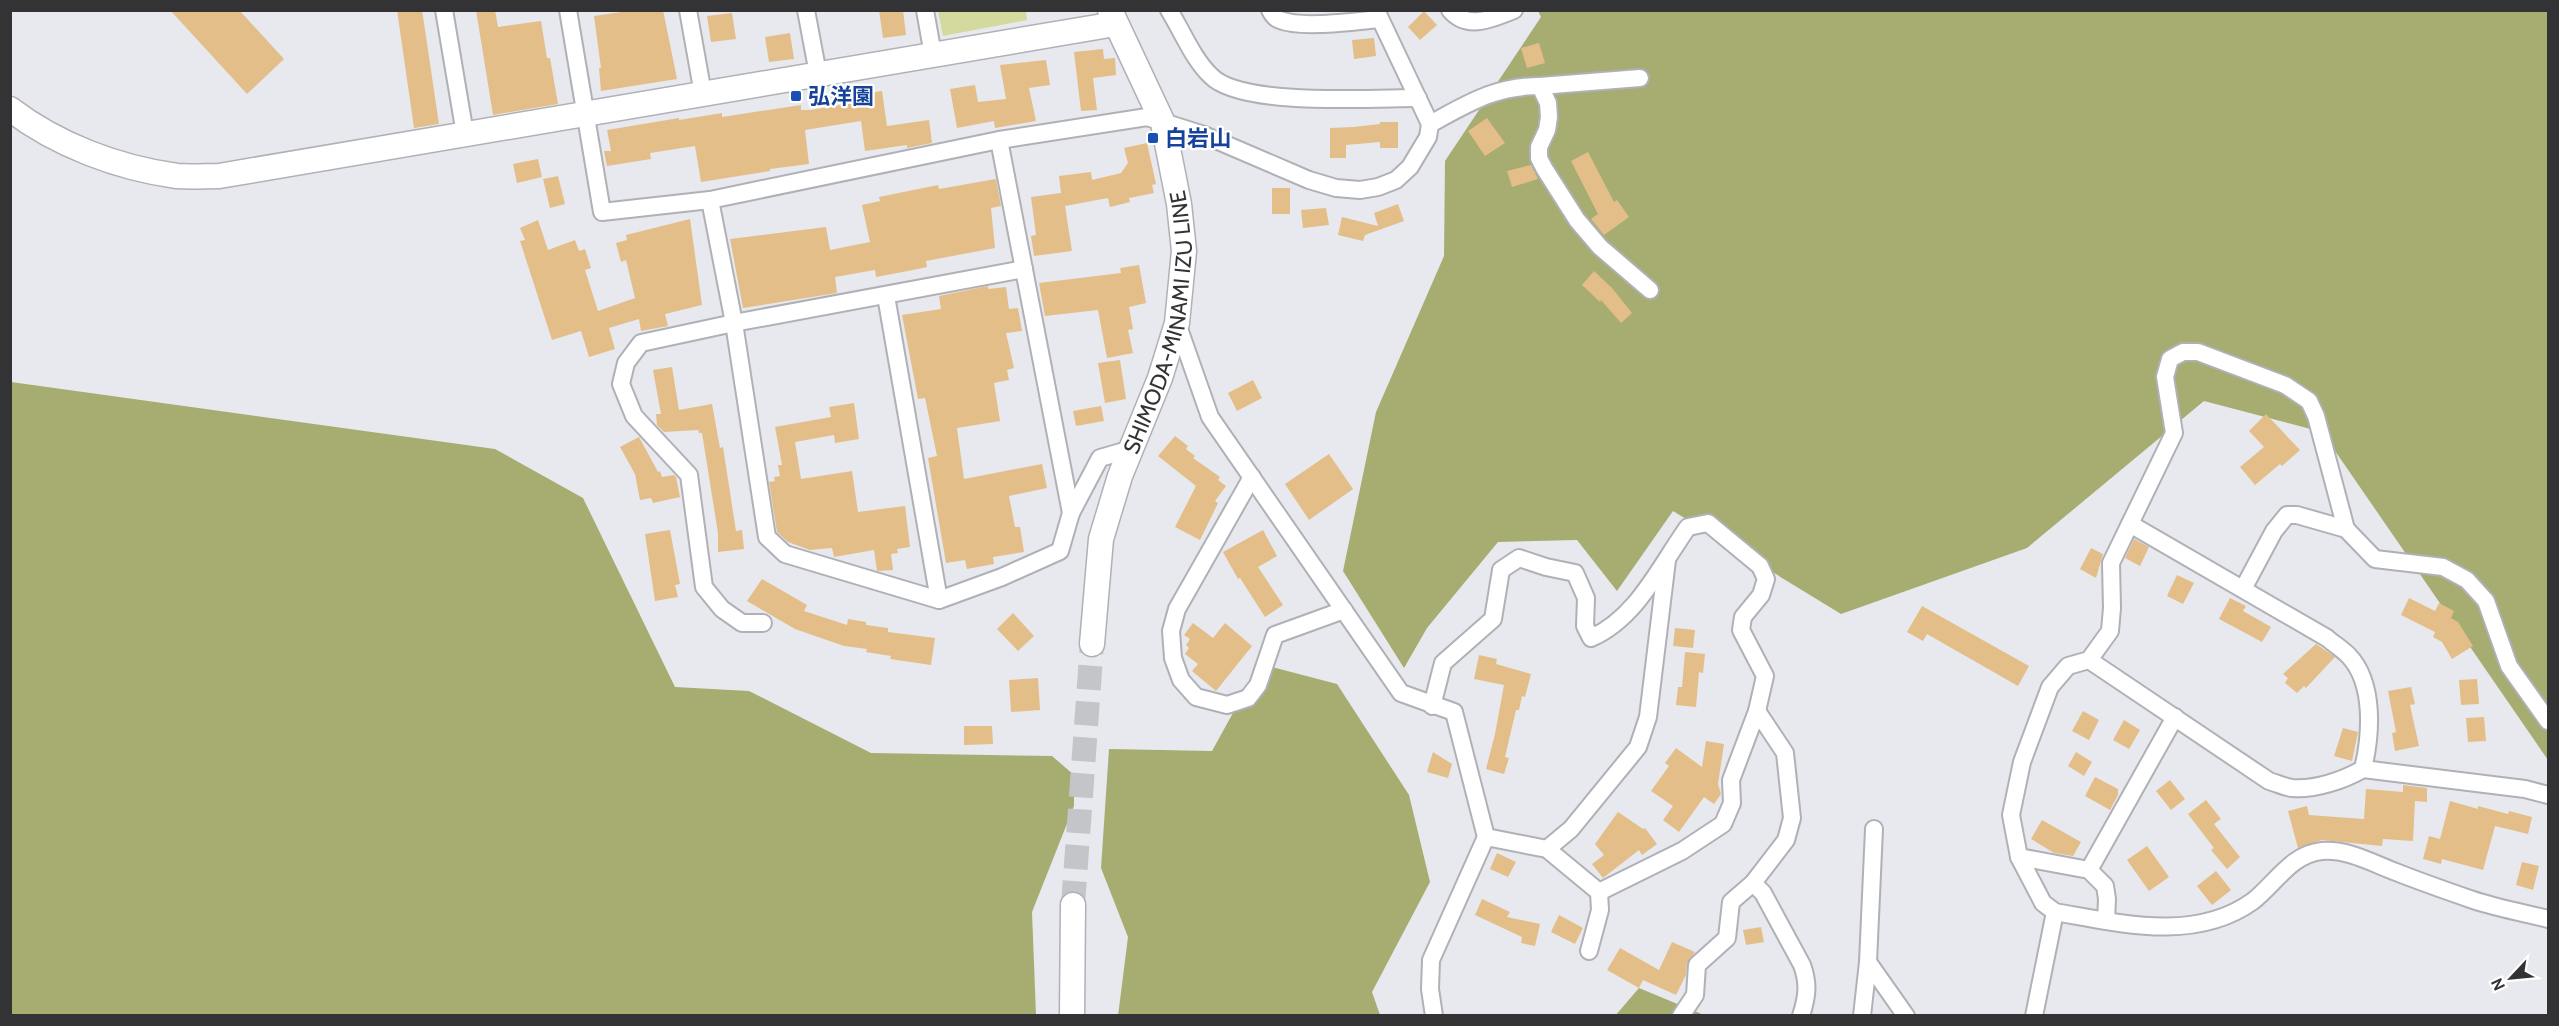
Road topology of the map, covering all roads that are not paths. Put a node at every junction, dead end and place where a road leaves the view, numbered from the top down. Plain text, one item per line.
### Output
1 (444, 10) edge
2 (568, 10) edge
3 (688, 10) edge
4 (807, 10) edge
5 (925, 10) edge
6 (1169, 10) edge
7 (1269, 10) edge
8 (1450, 10) edge
9 (1514, 10) edge
10 (1378, 15) edge
11 (1113, 17) edge
12 (933, 55) junction
13 (818, 74) junction
14 (1640, 78) dead end
15 (1540, 86) junction
16 (702, 94) junction
17 (1418, 98) junction
18 (10, 109) edge
19 (585, 114) junction
20 (1164, 123) junction
21 (1430, 124) junction
22 (465, 134) junction
23 (999, 140) junction
24 (710, 200) junction
25 (1024, 269) junction
26 (1650, 290) dead end
27 (886, 296) junction
28 (734, 323) junction
29 (1177, 323) junction
30 (1131, 449) junction
31 (1252, 477) junction
32 (1071, 513) junction
33 (2130, 524) junction
34 (2346, 529) junction
35 (1668, 556) junction
36 (2243, 589) junction
37 (939, 600) junction
38 (1344, 610) junction
39 (763, 623) dead end
40 (1092, 644) tunnel mouth
41 (2089, 660) junction
42 (1432, 706) junction
43 (1757, 711) junction
44 (2175, 717) junction
45 (2548, 721) edge
46 (2363, 769) junction
47 (2548, 795) edge
48 (1874, 829) dead end
49 (1486, 837) junction
50 (1547, 849) junction
51 (2019, 857) junction
52 (2089, 870) junction
53 (1753, 883) junction
54 (1599, 892) junction
55 (1073, 905) tunnel mouth
56 (2055, 912) junction
57 (2548, 919) edge
58 (2106, 921) junction
59 (1589, 951) dead end
60 (1868, 962) junction
61 (1072, 1016) edge
62 (1434, 1016) edge
63 (1681, 1016) edge
64 (1801, 1016) edge
65 (1862, 1016) edge
66 (1906, 1016) edge
67 (2034, 1016) edge

1 - 22 street
2 - 19 street
3 - 16 street
4 - 13 street
5 - 12 street
6 - 17 street
7 - 10 street
8 - 9 street
10 - 17 street
11 - 12 street
11 - 20 street, SHIMODA-MINAMI IZU LINE
12 - 13 street
13 - 16 street
14 - 15 street
15 - 21 street
15 - 26 street
16 - 19 street
17 - 21 street
18 - 22 street
19 - 22 street
19 - 24 street
20 - 21 street
20 - 23 street
20 - 29 street, SHIMODA-MINAMI IZU LINE
23 - 24 street
23 - 25 street
24 - 28 street
25 - 27 street
25 - 32 street
27 - 28 street
27 - 37 street
28 - 37 street
28 - 39 street
29 - 30 street, SHIMODA-MINAMI IZU LINE
29 - 31 street
30 - 32 street
30 - 40 street, SHIMODA-MINAMI IZU LINE
31 - 38 street
31 - 38 street
32 - 37 street
33 - 34 street
33 - 36 street
33 - 41 street
34 - 36 street
34 - 45 street
35 - 42 street
35 - 43 street
35 - 50 street
36 - 46 street
38 - 42 street
41 - 44 street
41 - 51 street
42 - 49 street
43 - 53 street
43 - 54 street
44 - 46 street
44 - 52 street
46 - 47 street
48 - 60 street
49 - 50 street
49 - 62 street
50 - 54 street
51 - 52 street
51 - 56 street
52 - 58 street
53 - 63 street
53 - 64 street
54 - 59 street
55 - 61 street
56 - 58 street
56 - 67 street
57 - 58 street
60 - 65 street
60 - 66 street

